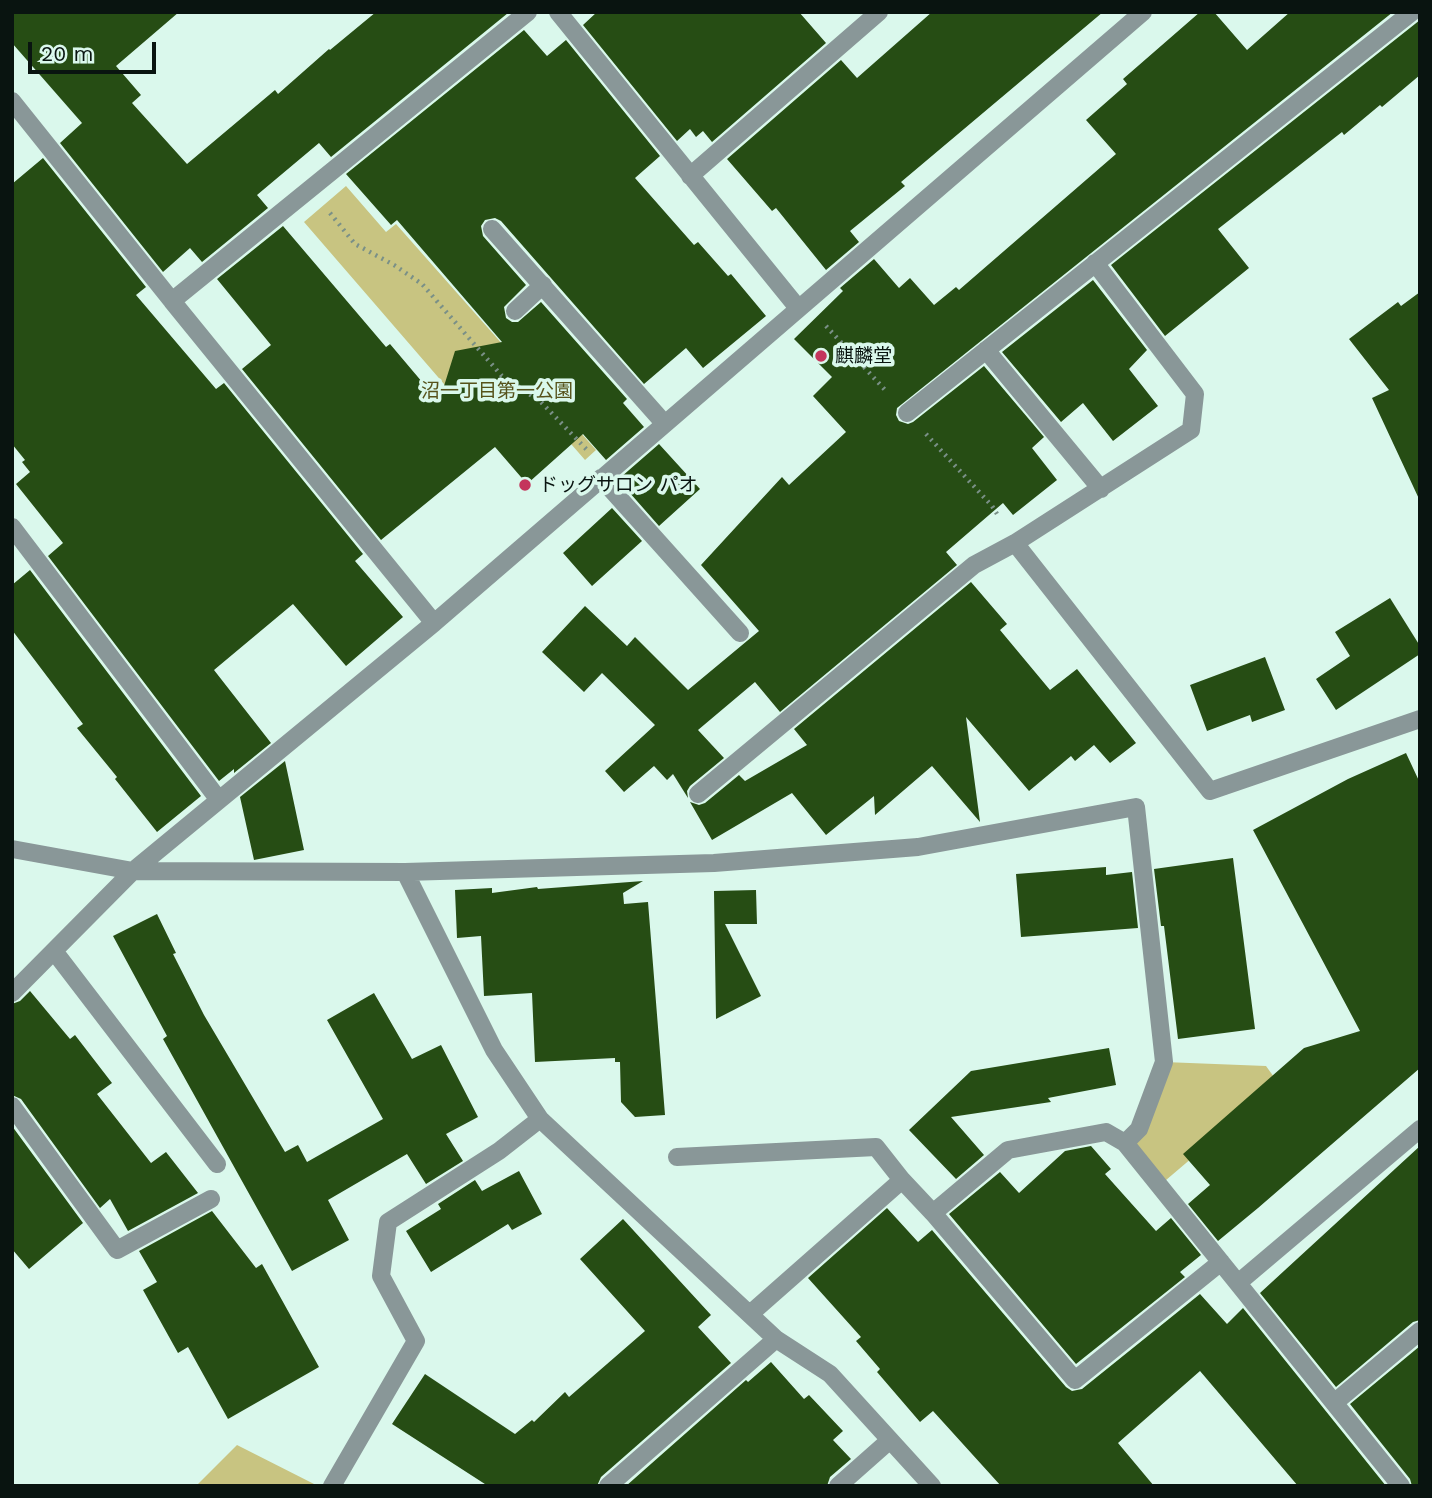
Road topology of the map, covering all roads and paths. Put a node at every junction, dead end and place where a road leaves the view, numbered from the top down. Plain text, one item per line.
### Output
1 (528, 12) edge
2 (558, 12) edge
3 (879, 12) edge
4 (1143, 12) edge
5 (1412, 12) edge
6 (12, 101) edge
7 (690, 176) junction
8 (312, 188) junction
9 (492, 229) dead end
10 (1095, 263) junction
11 (542, 285) junction
12 (173, 301) junction
13 (798, 308) junction
14 (515, 311) dead end
15 (986, 350) junction
16 (906, 413) dead end
17 (664, 423) junction
18 (604, 475) junction
19 (1101, 489) junction
20 (12, 527) edge
21 (1015, 543) junction
22 (434, 623) junction
23 (740, 634) dead end
24 (1420, 719) edge
25 (698, 794) dead end
26 (219, 800) junction
27 (12, 849) edge
28 (133, 871) junction
29 (405, 872) junction
30 (54, 951) junction
31 (12, 993) edge
32 (12, 1106) edge
33 (540, 1119) junction
34 (1420, 1129) edge
35 (1125, 1143) junction
36 (677, 1157) dead end
37 (217, 1164) dead end
38 (902, 1180) junction
39 (211, 1199) dead end
40 (933, 1213) junction
41 (1221, 1262) junction
42 (1238, 1283) junction
43 (750, 1314) junction
44 (1420, 1331) edge
45 (776, 1339) junction
46 (1334, 1403) junction
47 (890, 1440) junction
48 (332, 1486) edge
49 (608, 1486) edge
50 (838, 1486) edge
51 (932, 1486) edge
52 (1401, 1486) edge

1 - 8 street
2 - 7 street
3 - 7 street
4 - 13 street
5 - 10 street
6 - 12 street
7 - 13 street
8 - 12 street
8 - 18 path
9 - 11 street
10 - 15 street
10 - 19 street
11 - 14 street
11 - 17 street
12 - 22 street
13 - 17 street
15 - 16 street
15 - 19 street
17 - 18 street
18 - 22 street
18 - 23 street
19 - 21 street
20 - 26 street
21 - 24 street
21 - 25 street
22 - 26 street
26 - 28 street
27 - 28 street
28 - 29 street
28 - 30 street
29 - 33 street
29 - 35 street
30 - 31 street
30 - 37 street
32 - 39 street
33 - 43 street
33 - 48 street
34 - 42 street
35 - 40 street
35 - 41 street
36 - 38 street
38 - 40 street
38 - 43 street
40 - 41 street
41 - 42 street
42 - 46 street
43 - 45 street
44 - 46 street
45 - 47 street
45 - 49 street
46 - 52 street
47 - 50 street
47 - 51 street

